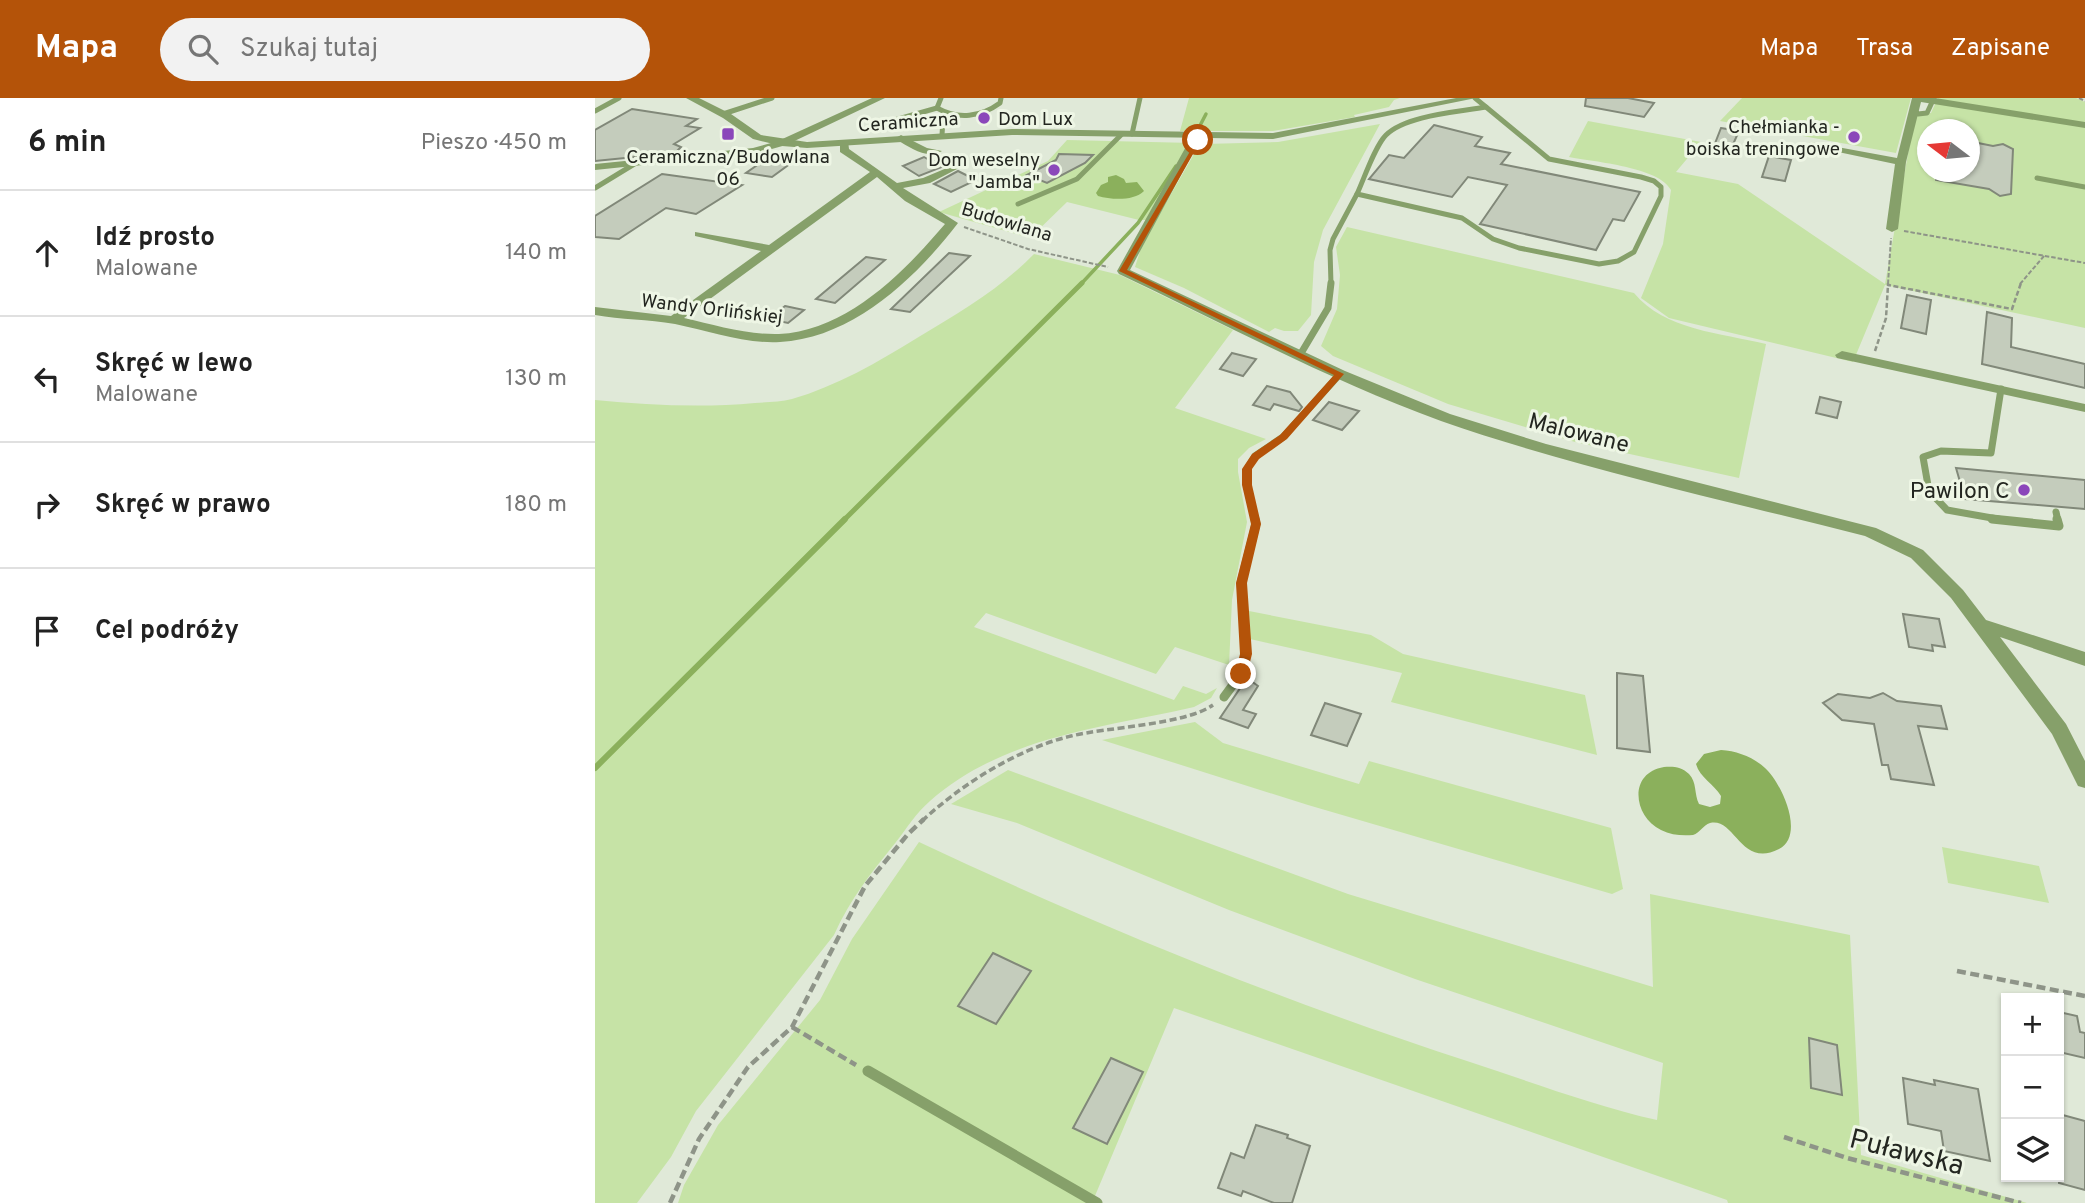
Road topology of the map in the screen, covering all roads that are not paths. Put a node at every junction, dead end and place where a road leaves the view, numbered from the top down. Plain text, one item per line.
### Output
1 (619, 98) edge
2 (691, 98) edge
3 (772, 98) edge
4 (880, 98) edge
5 (941, 98) edge
6 (1001, 98) edge
7 (1140, 98) edge
8 (1473, 98) edge
9 (1934, 99) edge
10 (1916, 102) edge
11 (1486, 107) junction
12 (937, 108) junction
13 (595, 111) edge
14 (723, 114) junction
15 (949, 114) junction
16 (2085, 125) edge
17 (870, 127) dead end
18 (1127, 134) junction
19 (942, 135) junction
20 (1195, 136) junction
21 (901, 138) junction
22 (782, 143) junction
23 (844, 143) junction
24 (1810, 145) dead end
25 (937, 151) dead end
26 (1901, 162) junction
27 (636, 163) junction
28 (595, 167) edge
29 (954, 168) dead end
30 (876, 173) junction
31 (2037, 178) dead end
32 (893, 187) junction
33 (2085, 187) edge
34 (595, 188) edge
35 (1357, 194) junction
36 (1018, 204) dead end
37 (952, 223) joint
38 (1892, 229) road end
39 (699, 234) dead end
40 (770, 249) junction
41 (595, 311) edge
42 (673, 320) junction
43 (1300, 355) junction
44 (1842, 355) dead end
45 (1340, 374) junction
46 (2001, 389) junction
47 (2085, 408) edge
48 (2056, 512) dead end
49 (1979, 624) junction
50 (2085, 659) edge
51 (1224, 697) road end
52 (2085, 780) edge
53 (868, 1072) road end
54 (1097, 1203) edge

1 - 13 lane
2 - 14 street, Ceramiczna
3 - 14 lane
4 - 22 street
5 - 12 lane
6 - 15 lane
7 - 18 lane
8 - 11 lane
8 - 20 street, Ceramiczna
9 - 10 street
9 - 10 lane
9 - 16 street
10 - 26 street
11 - 35 lane
11 - 35 lane
12 - 15 lane
12 - 17 lane
14 - 22 street, Ceramiczna
15 - 19 lane
18 - 19 street, Ceramiczna
18 - 20 street, Ceramiczna
18 - 36 lane
19 - 21 street, Ceramiczna
20 - 43 street, Malowane
21 - 23 street, Ceramiczna
21 - 25 street
22 - 23 street, Ceramiczna
22 - 27 street
23 - 30 street, Budowlana
24 - 26 street
26 - 38 street
27 - 28 street
27 - 34 lane
29 - 32 street
30 - 32 street, Budowlana
30 - 40 street
31 - 33 lane
32 - 37 street, Budowlana
35 - 43 lane
37 - 42 street, Wandy Orlińskiej
39 - 40 street
40 - 42 street
41 - 42 street, Wandy Orlińskiej
43 - 45 street, Malowane
44 - 46 street
45 - 49 street, Malowane
45 - 51 lane
46 - 47 street
46 - 48 lane
49 - 50 street
49 - 52 street, Malowane
53 - 54 lane

